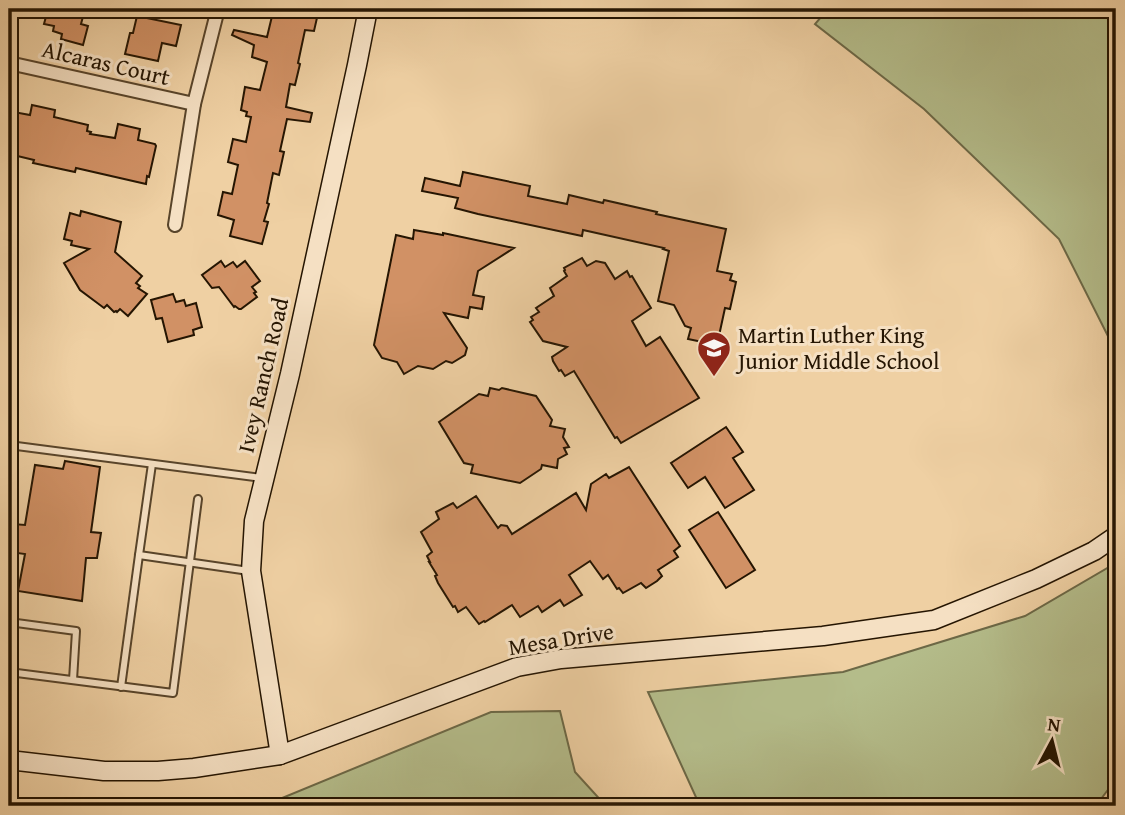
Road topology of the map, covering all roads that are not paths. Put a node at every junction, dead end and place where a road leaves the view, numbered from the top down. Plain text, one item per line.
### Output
1 (218, 9) edge
2 (368, 9) edge
3 (9, 63) edge
4 (194, 104) junction
5 (175, 225) dead end
6 (9, 445) edge
7 (152, 464) junction
8 (264, 479) junction
9 (198, 499) dead end
10 (1116, 536) edge
11 (139, 555) junction
12 (190, 562) junction
13 (251, 571) junction
14 (9, 622) edge
15 (9, 672) edge
16 (73, 680) junction
17 (121, 687) junction
18 (279, 755) junction
19 (9, 760) edge

1 - 4 street
2 - 8 main road, Ivey Ranch Road
3 - 4 street, Alcaras Court
4 - 5 street
6 - 7 lane
7 - 8 lane
7 - 11 lane
8 - 13 main road, Ivey Ranch Road
9 - 12 lane
10 - 18 main road, Mesa Drive
11 - 12 lane
11 - 17 lane
12 - 13 lane
12 - 17 lane
13 - 18 main road, Ivey Ranch Road
14 - 16 lane
15 - 16 lane
16 - 17 lane
18 - 19 main road, Mesa Drive

